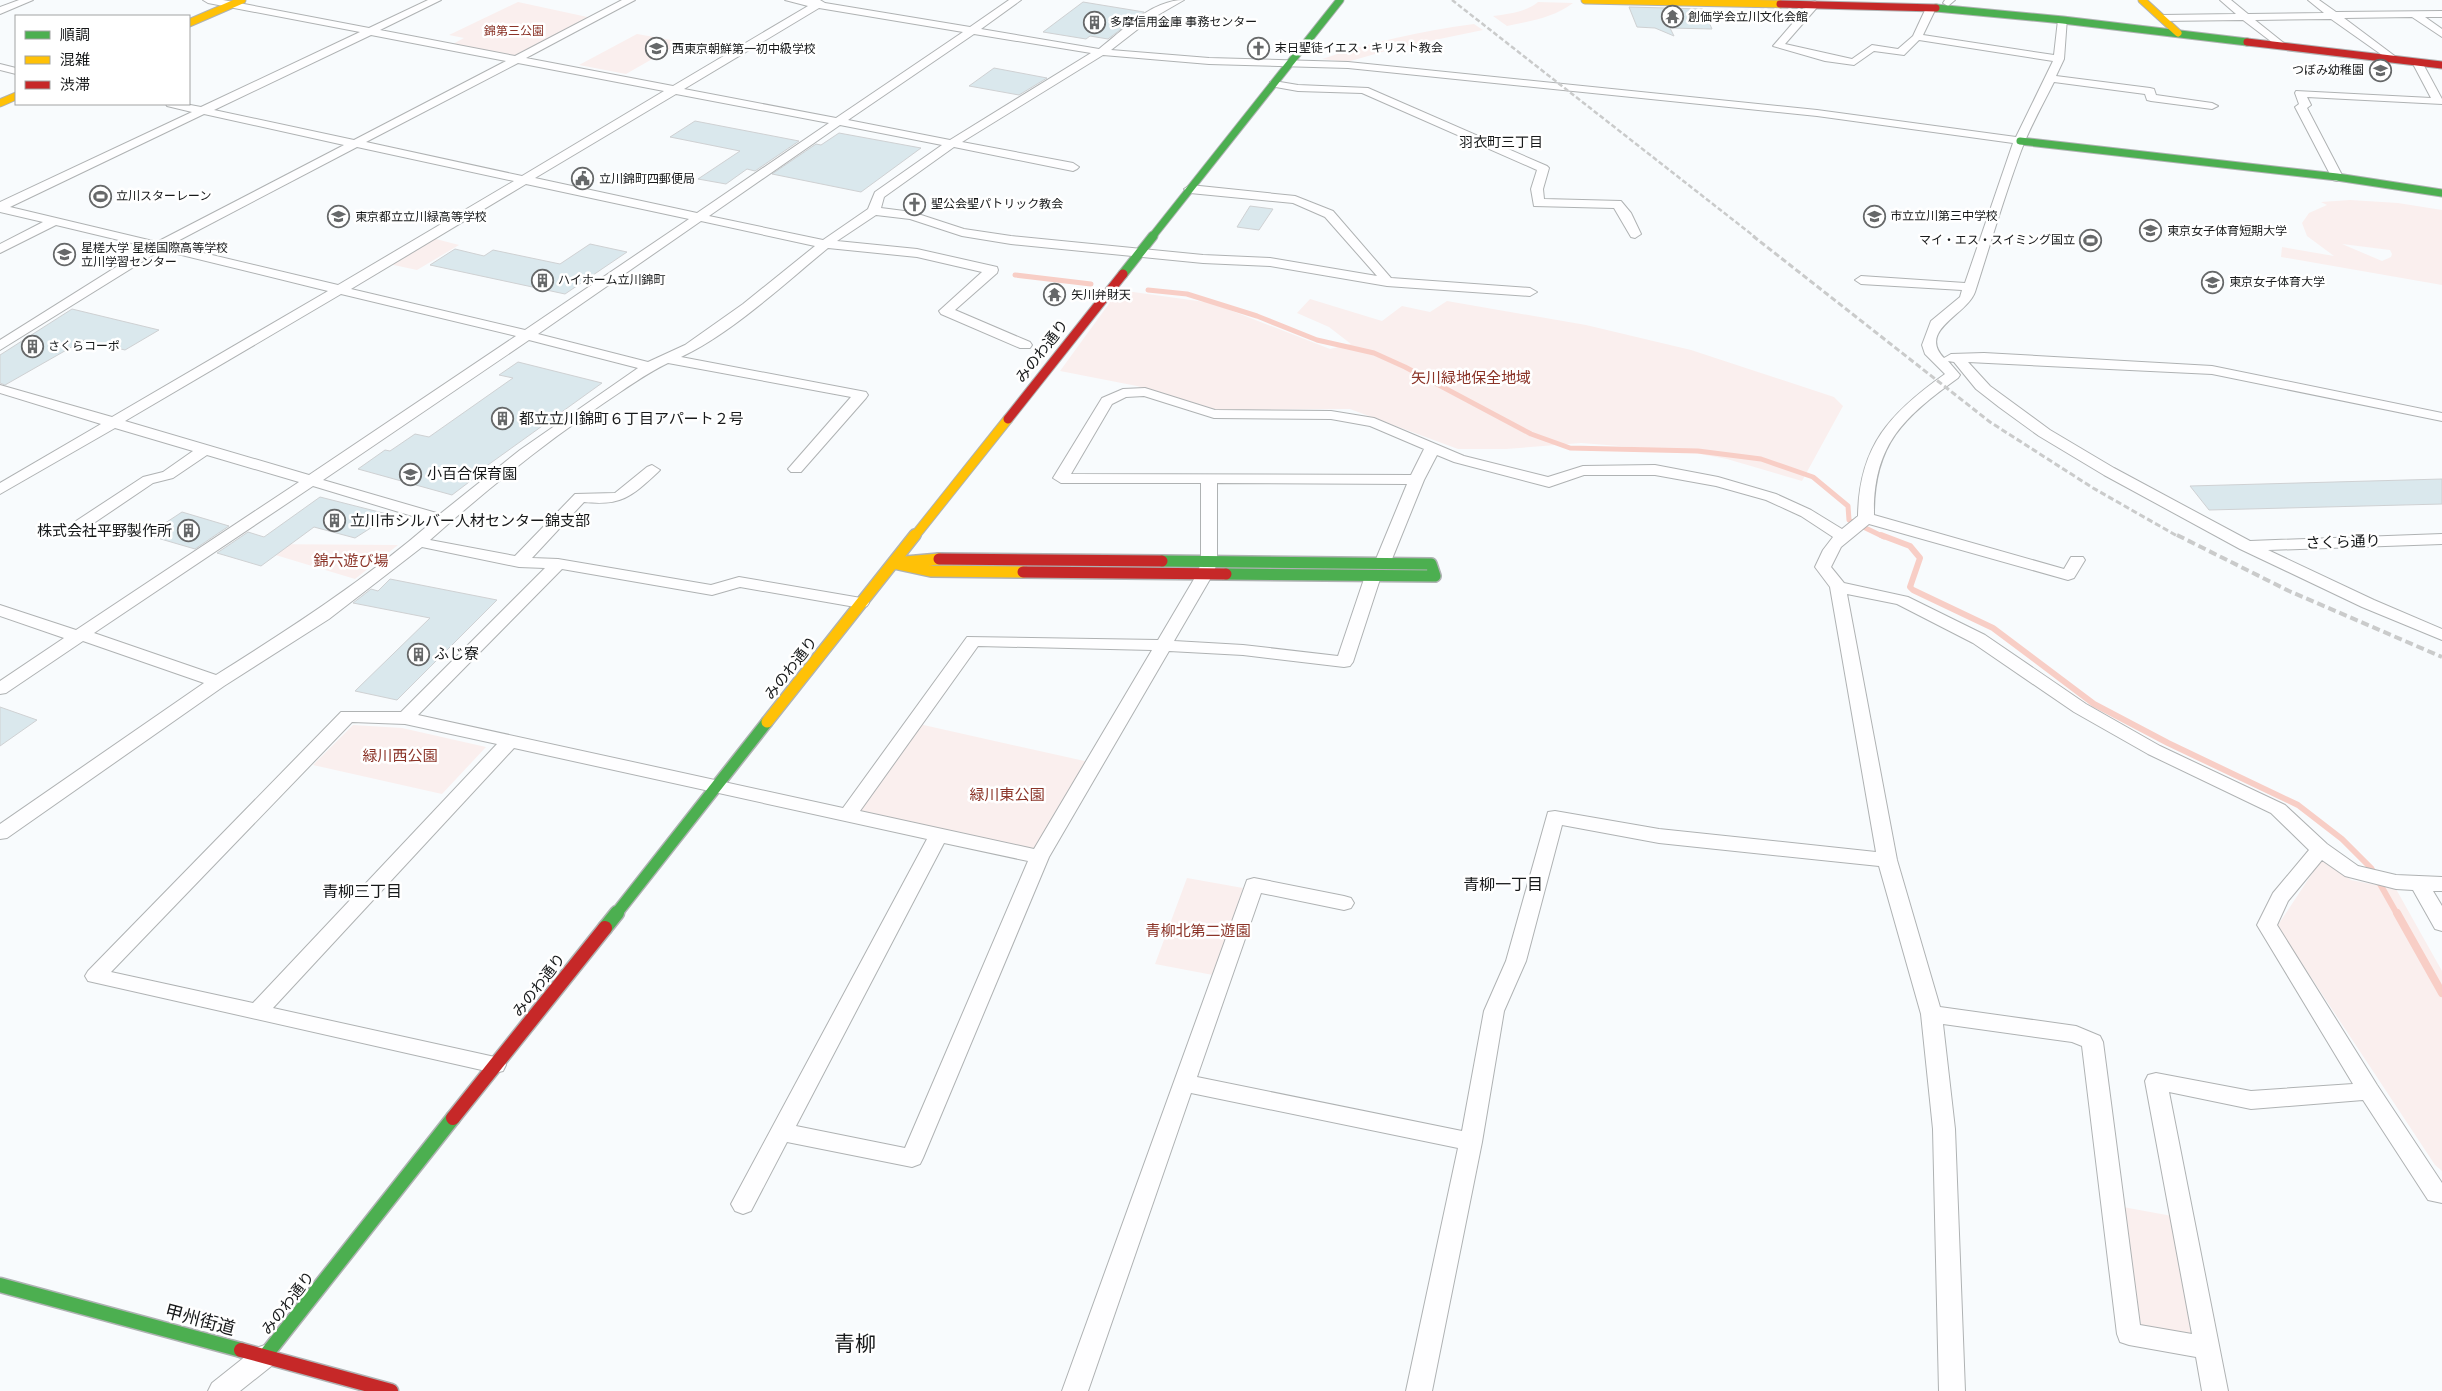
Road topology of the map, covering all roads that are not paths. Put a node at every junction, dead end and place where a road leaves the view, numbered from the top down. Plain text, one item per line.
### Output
1 (28, 0) edge
2 (208, 0) edge
3 (436, 0) edge
4 (630, 0) edge
5 (790, 0) edge
6 (1016, 0) edge
7 (1179, 0) edge
8 (1340, 0) edge
9 (1585, 0) edge
10 (2142, 0) edge
11 (2225, 0) edge
12 (2313, 0) edge
13 (237, 2) edge
14 (821, 2) edge
15 (1905, 2) edge
16 (1949, 2) edge
17 (1815, 4) junction
18 (2073, 6) dead end
19 (1931, 8) junction
20 (0, 11) edge
21 (2442, 14) edge
22 (2415, 15) junction
23 (2334, 16) junction
24 (2246, 17) junction
25 (2162, 18) junction
26 (2063, 20) junction
27 (190, 23) edge
28 (971, 30) junction
29 (371, 31) junction
30 (2178, 34) junction
31 (2442, 34) edge
32 (1917, 37) junction
33 (2281, 46) junction
34 (1101, 52) junction
35 (519, 59) junction
36 (2059, 59) junction
37 (2392, 59) junction
38 (2417, 62) junction
39 (1290, 63) junction
40 (2442, 65) edge
41 (0, 67) edge
42 (15, 71) edge
43 (2050, 78) junction
44 (1274, 84) junction
45 (676, 89) junction
46 (15, 96) edge
47 (0, 103) edge
48 (176, 105) edge
49 (2212, 106) dead end
50 (203, 110) junction
51 (839, 120) junction
52 (2020, 141) junction
53 (954, 142) junction
54 (358, 143) junction
55 (1072, 167) dead end
56 (2337, 177) junction
57 (525, 179) junction
58 (1190, 189) junction
59 (2442, 193) edge
60 (0, 207) edge
61 (874, 211) junction
62 (699, 216) junction
63 (54, 221) junction
64 (1635, 234) dead end
65 (825, 244) junction
66 (159, 246) junction
67 (0, 249) edge
68 (1139, 253) junction
69 (1861, 280) dead end
70 (1387, 282) junction
71 (1969, 287) junction
72 (341, 289) junction
73 (1530, 292) dead end
74 (527, 335) junction
75 (1025, 345) dead end
76 (0, 346) edge
77 (1958, 358) junction
78 (668, 359) junction
79 (1938, 360) junction
80 (649, 367) junction
81 (0, 389) edge
82 (2442, 416) edge
83 (114, 422) junction
84 (206, 449) junction
85 (1432, 449) junction
86 (796, 469) dead end
87 (652, 470) dead end
88 (1209, 479) junction
89 (310, 480) junction
90 (1416, 480) junction
91 (0, 489) edge
92 (443, 520) junction
93 (79, 526) dead end
94 (1856, 526) junction
95 (2442, 539) edge
96 (418, 542) junction
97 (2243, 546) junction
98 (2077, 560) dead end
99 (519, 562) junction
100 (894, 563) junction
101 (558, 564) junction
102 (1207, 568) junction
103 (1378, 570) junction
104 (1838, 587) junction
105 (861, 603) junction
106 (0, 610) edge
107 (2442, 635) edge
108 (79, 636) junction
109 (1163, 645) junction
110 (218, 682) junction
111 (0, 689) edge
112 (405, 718) junction
113 (508, 742) junction
114 (718, 785) junction
115 (848, 814) junction
116 (0, 833) edge
117 (939, 835) junction
118 (2320, 849) junction
119 (1039, 857) junction
120 (1887, 860) junction
121 (2420, 882) junction
122 (2442, 884) edge
123 (1344, 902) dead end
124 (2442, 924) edge
125 (256, 1013) junction
126 (1931, 1014) junction
127 (494, 1065) junction
128 (1184, 1083) junction
129 (2369, 1091) junction
130 (781, 1132) junction
131 (1471, 1142) junction
132 (2442, 1194) edge
133 (743, 1204) dead end
134 (0, 1285) edge
135 (2208, 1348) junction
136 (265, 1356) junction
137 (221, 1391) edge
138 (391, 1391) edge
139 (1075, 1391) edge
140 (1419, 1391) edge
141 (1952, 1391) edge
142 (2214, 1391) edge

1 - 20 street
2 - 13 street
3 - 29 street
4 - 35 street
5 - 14 street
6 - 28 street
7 - 34 street
8 - 39 street, みのわ通り
9 - 17 street
10 - 25 street
11 - 24 street
12 - 23 street
13 - 27 street
13 - 29 street
14 - 28 street
14 - 45 street
15 - 16 street
15 - 17 street
15 - 19 street
16 - 26 street
17 - 32 street
18 - 26 street
19 - 26 street
19 - 32 street
21 - 22 street
22 - 23 street
22 - 31 street
23 - 24 street
23 - 37 street
24 - 25 street
24 - 33 street
25 - 30 street
26 - 30 street
26 - 36 street
28 - 34 street
28 - 51 street
29 - 35 street
29 - 50 street
30 - 33 street
32 - 36 street
33 - 37 street
34 - 39 street
34 - 53 street
35 - 45 street
35 - 54 street
36 - 43 street
37 - 38 street
38 - 40 street
38 - 56 street
39 - 44 street, みのわ通り
39 - 52 street
41 - 42 street
43 - 49 street
43 - 52 street
44 - 58 street, みのわ通り
44 - 64 street
45 - 51 street
45 - 57 street
46 - 47 street
48 - 50 street
50 - 54 street
50 - 60 street
51 - 53 street
51 - 62 street
52 - 56 street
52 - 71 street
53 - 55 street
53 - 61 street
54 - 57 street
54 - 66 street
56 - 59 street
57 - 62 street
57 - 72 street
58 - 68 street, みのわ通り
58 - 70 street
60 - 63 street
61 - 65 street
61 - 68 street
62 - 65 street
62 - 74 street
63 - 66 street
63 - 67 street
65 - 75 street
65 - 78 street
66 - 72 street
66 - 76 street
68 - 70 street
68 - 100 street, みのわ通り
69 - 71 street
70 - 73 street
71 - 79 street
72 - 74 street
72 - 83 street
74 - 80 street
74 - 89 street
77 - 79 street
77 - 82 street
77 - 97 street
78 - 80 street
78 - 86 street
79 - 94 street
80 - 92 street
81 - 83 street
83 - 84 street
83 - 91 street
84 - 89 street
84 - 93 street
85 - 88 street
85 - 90 street
85 - 94 street
87 - 99 street
88 - 90 street
88 - 102 street
89 - 92 street
89 - 108 street
90 - 103 street
92 - 96 street
94 - 98 street
94 - 104 street
95 - 97 street, さくら通り
96 - 99 street
96 - 110 street
97 - 107 street
99 - 101 street
100 - 102 street
100 - 105 street, みのわ通り
101 - 105 street
101 - 112 street
102 - 103 street
102 - 109 street
103 - 109 street
104 - 118 street
104 - 120 street
105 - 114 street, みのわ通り
106 - 108 street
108 - 110 street
108 - 111 street
109 - 115 street
109 - 119 street
110 - 116 street
112 - 113 street
112 - 125 street
113 - 114 street
113 - 125 street
114 - 115 street
114 - 127 street, みのわ通り
115 - 117 street
117 - 119 street
117 - 130 street
118 - 121 street
118 - 129 street
119 - 130 street
120 - 126 street
120 - 131 street
121 - 122 street
121 - 124 street
123 - 128 street
125 - 127 street
126 - 135 street
126 - 141 street
127 - 136 street, みのわ通り
128 - 131 street
128 - 139 street
129 - 132 street
129 - 135 street
130 - 133 street
131 - 140 street
134 - 136 street, 甲州街道
135 - 142 street
136 - 137 street
136 - 138 street, 甲州街道

